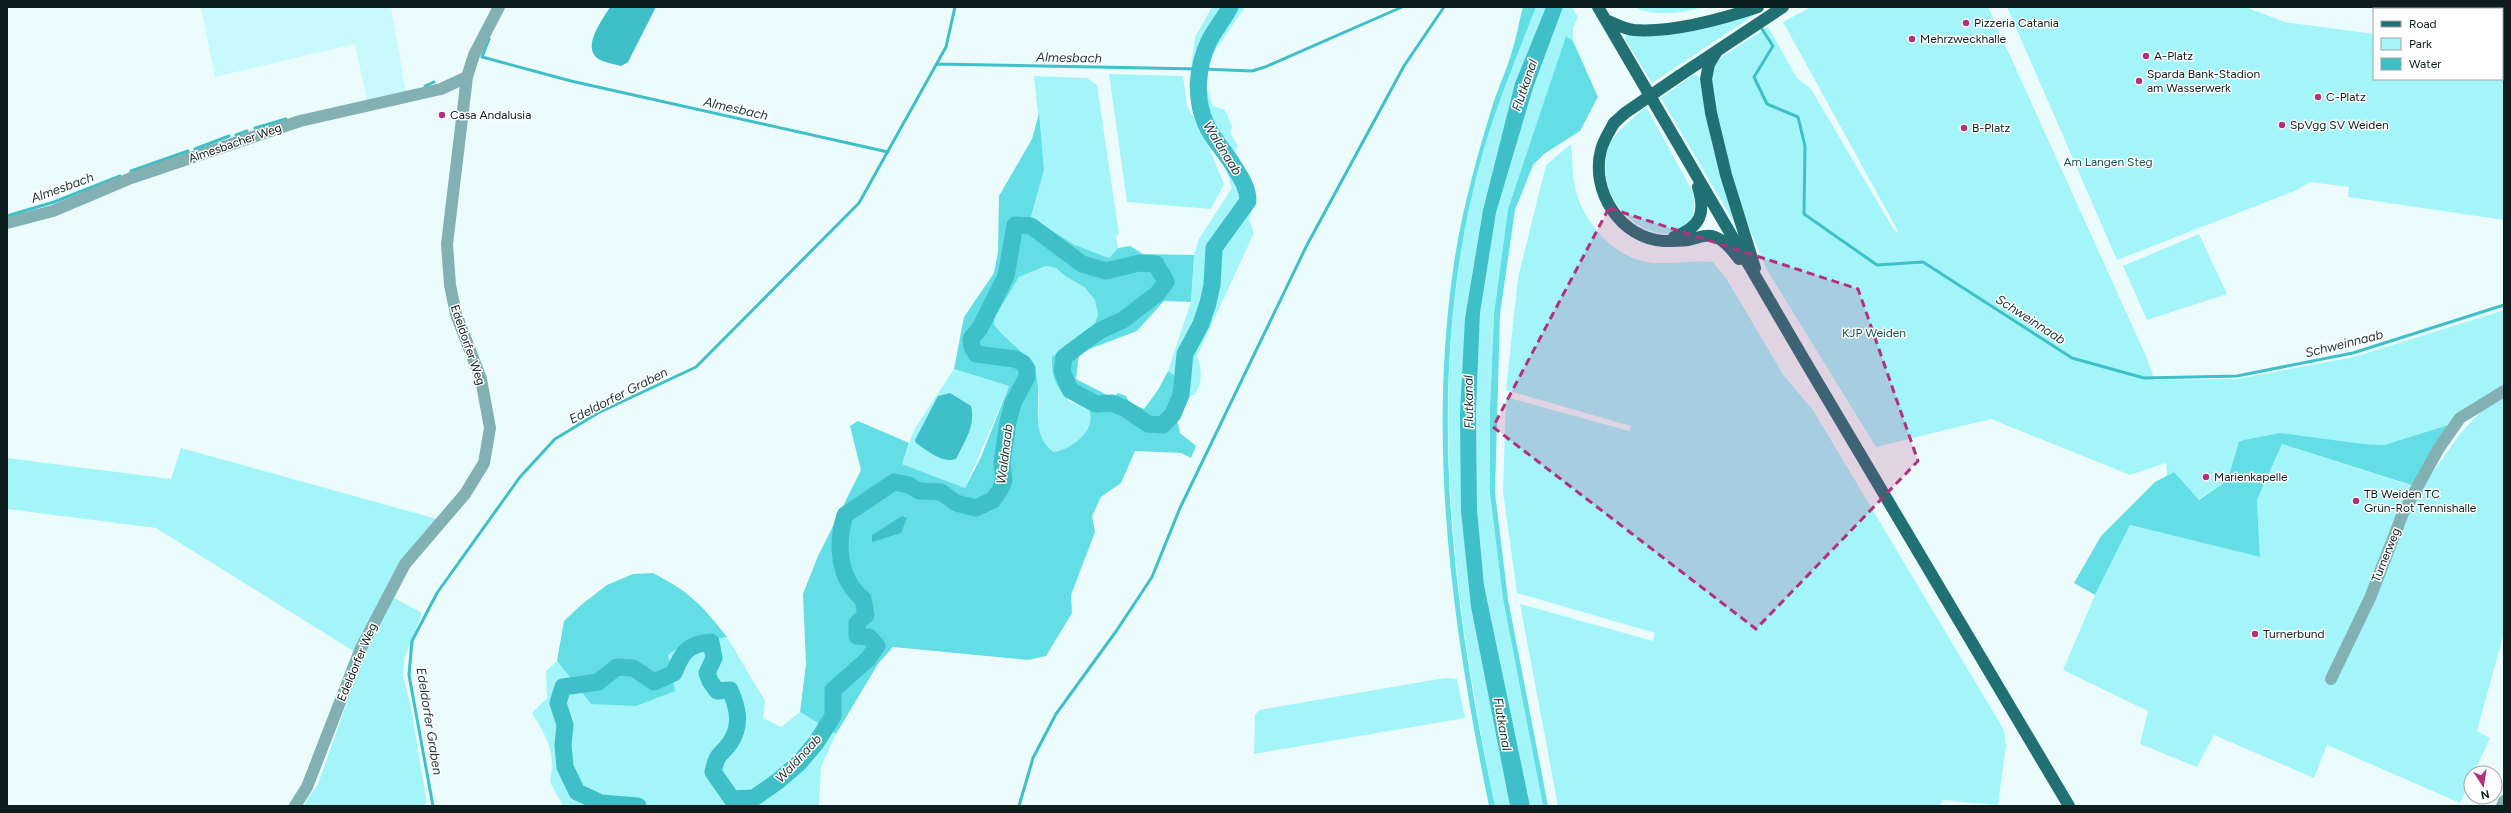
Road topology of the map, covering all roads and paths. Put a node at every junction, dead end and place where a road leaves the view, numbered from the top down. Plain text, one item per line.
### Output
1 (499, 7) edge
2 (1598, 7) edge
3 (1758, 7) edge
4 (1782, 8) edge
5 (1606, 20) junction
6 (1717, 51) junction
7 (468, 78) junction
8 (1689, 162) junction
9 (7, 224) edge
10 (1664, 241) junction
11 (1758, 281) junction
12 (2504, 391) edge
13 (2331, 679) dead end
14 (2504, 801) edge
15 (295, 806) edge
16 (2069, 806) edge
17 (2502, 806) edge

1 - 7 street, Edeldorfer Weg
2 - 5 main road
3 - 5 main road
4 - 6 main road
5 - 8 main road
6 - 10 main road, bridge
6 - 11 main road
7 - 9 street, Almesbacher Weg
7 - 15 street, Edeldorfer Weg
8 - 10 main road
8 - 11 main road
10 - 11 main road
11 - 16 main road
12 - 13 street, Turnerweg
14 - 17 street

